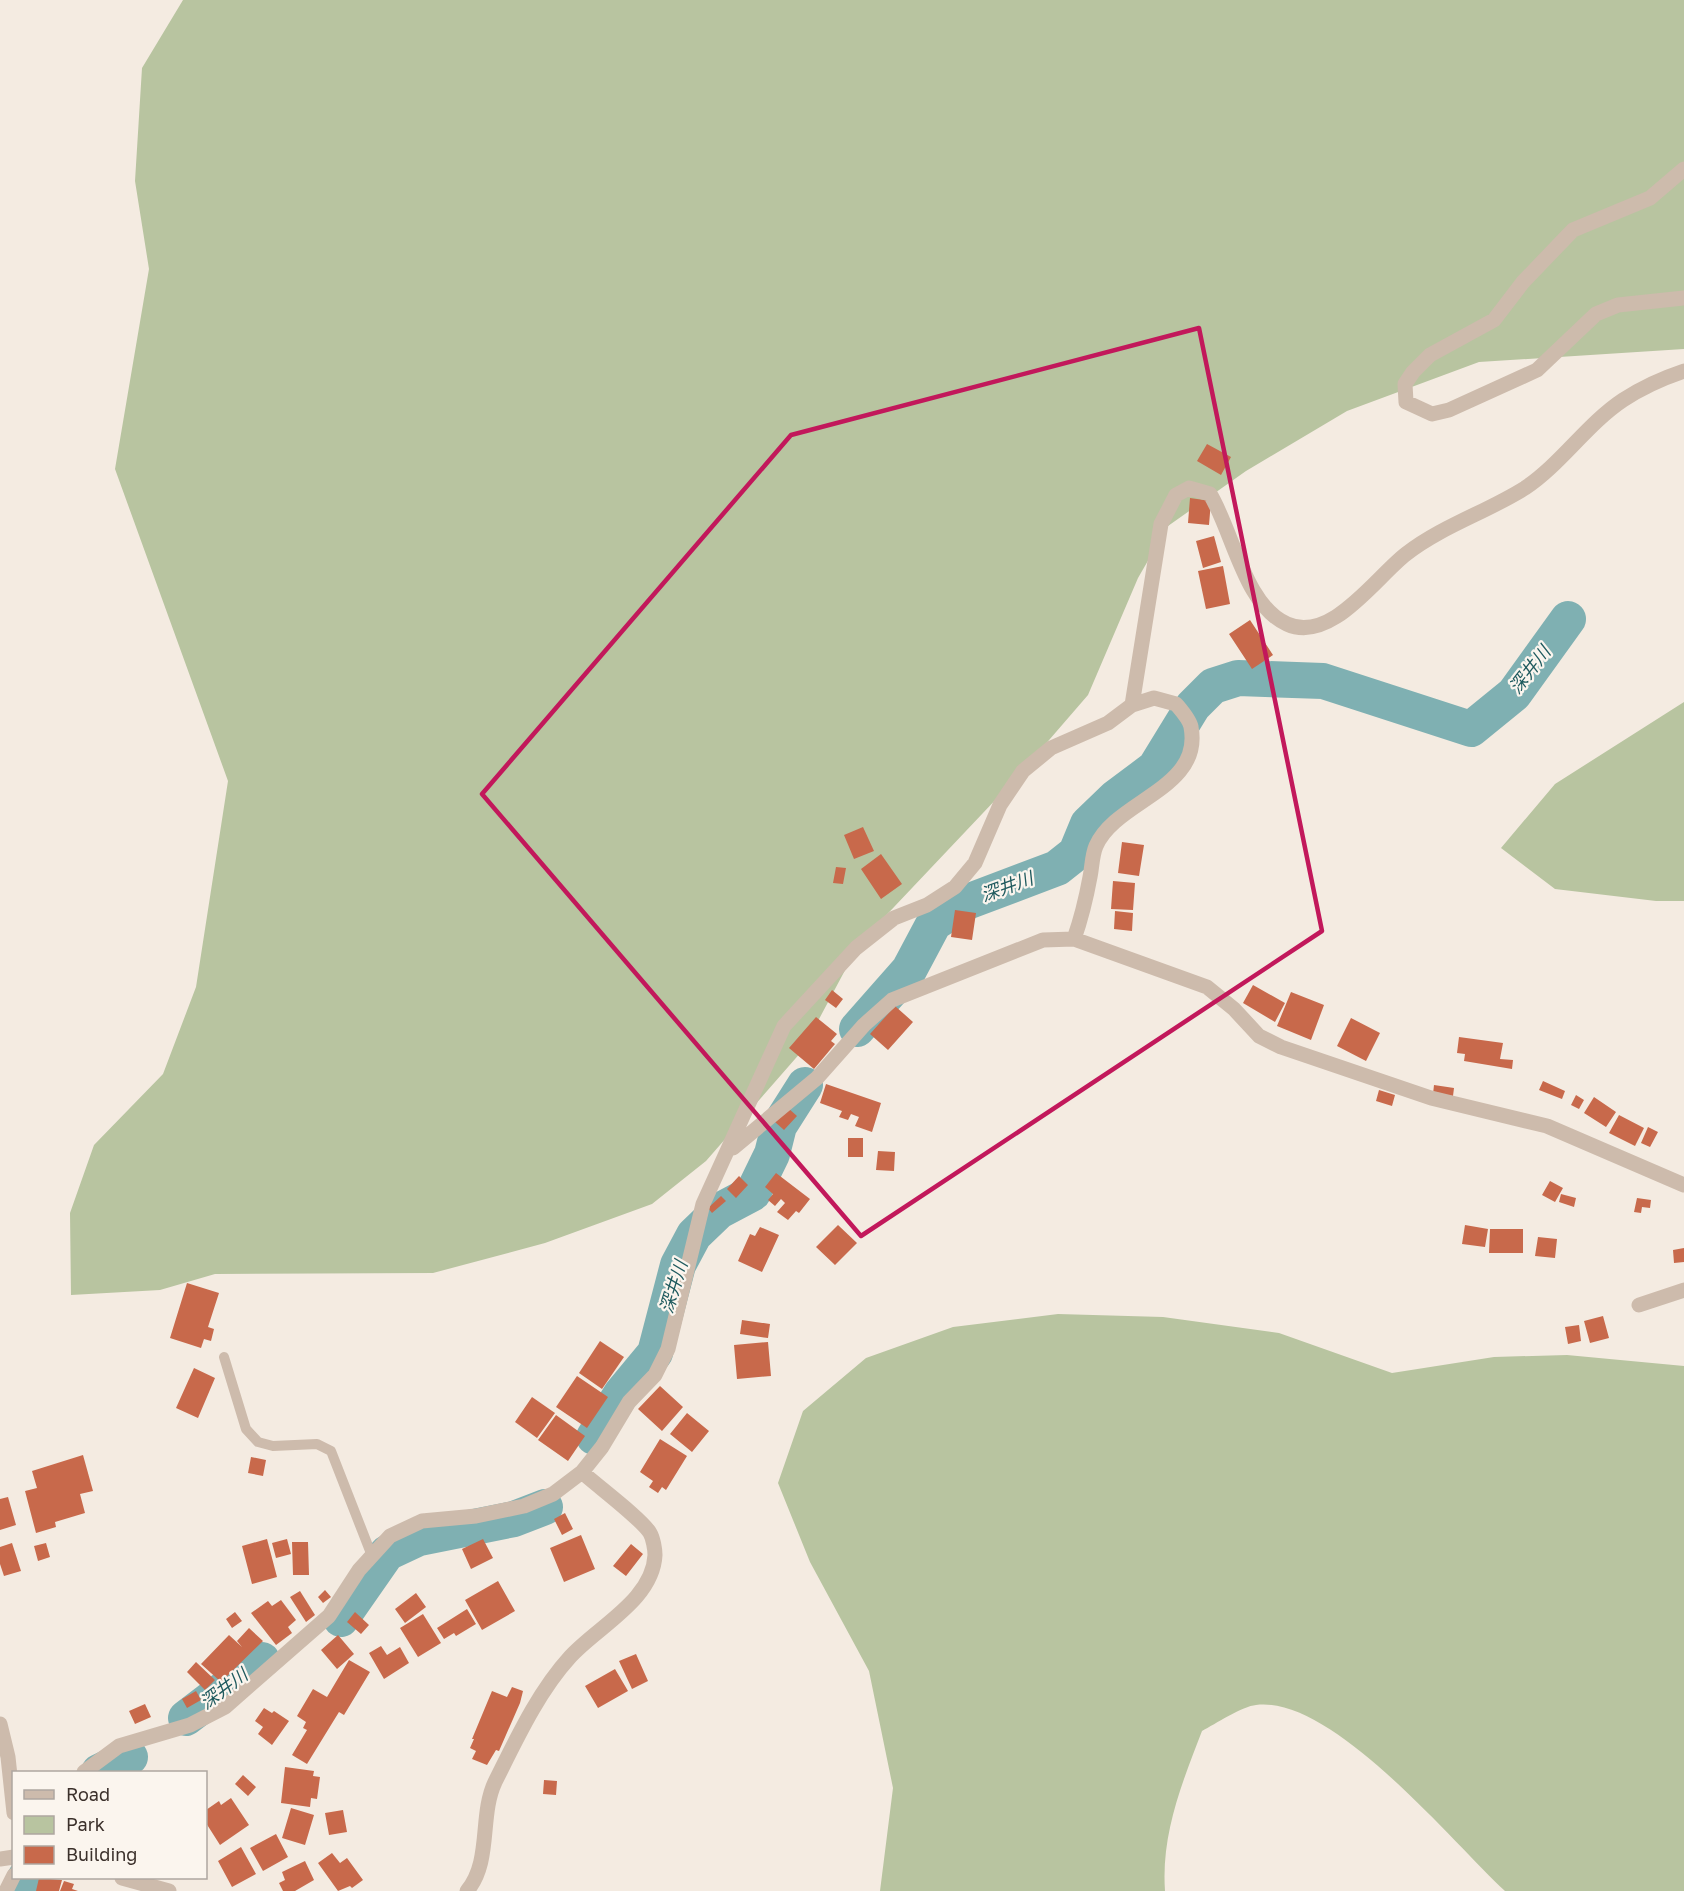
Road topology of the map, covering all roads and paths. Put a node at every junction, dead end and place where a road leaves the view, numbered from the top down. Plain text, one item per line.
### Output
1 (1684, 169) edge
2 (1684, 298) edge
3 (1684, 371) edge
4 (1132, 705) junction
5 (1074, 939) junction
6 (730, 1150) junction
7 (1684, 1185) edge
8 (1684, 1290) edge
9 (1640, 1305) dead end
10 (224, 1357) dead end
11 (582, 1472) junction
12 (372, 1556) junction
13 (0, 1724) edge
14 (87, 1771) edge
15 (12, 1794) edge
16 (126, 1879) edge
17 (169, 1891) edge
18 (467, 1891) edge

1 - 2 street
3 - 4 street
4 - 5 street
4 - 6 street
5 - 6 street
5 - 7 street
6 - 11 street
8 - 9 street
10 - 12 lane
11 - 12 street
11 - 18 street
12 - 14 street
13 - 15 street
16 - 17 street

